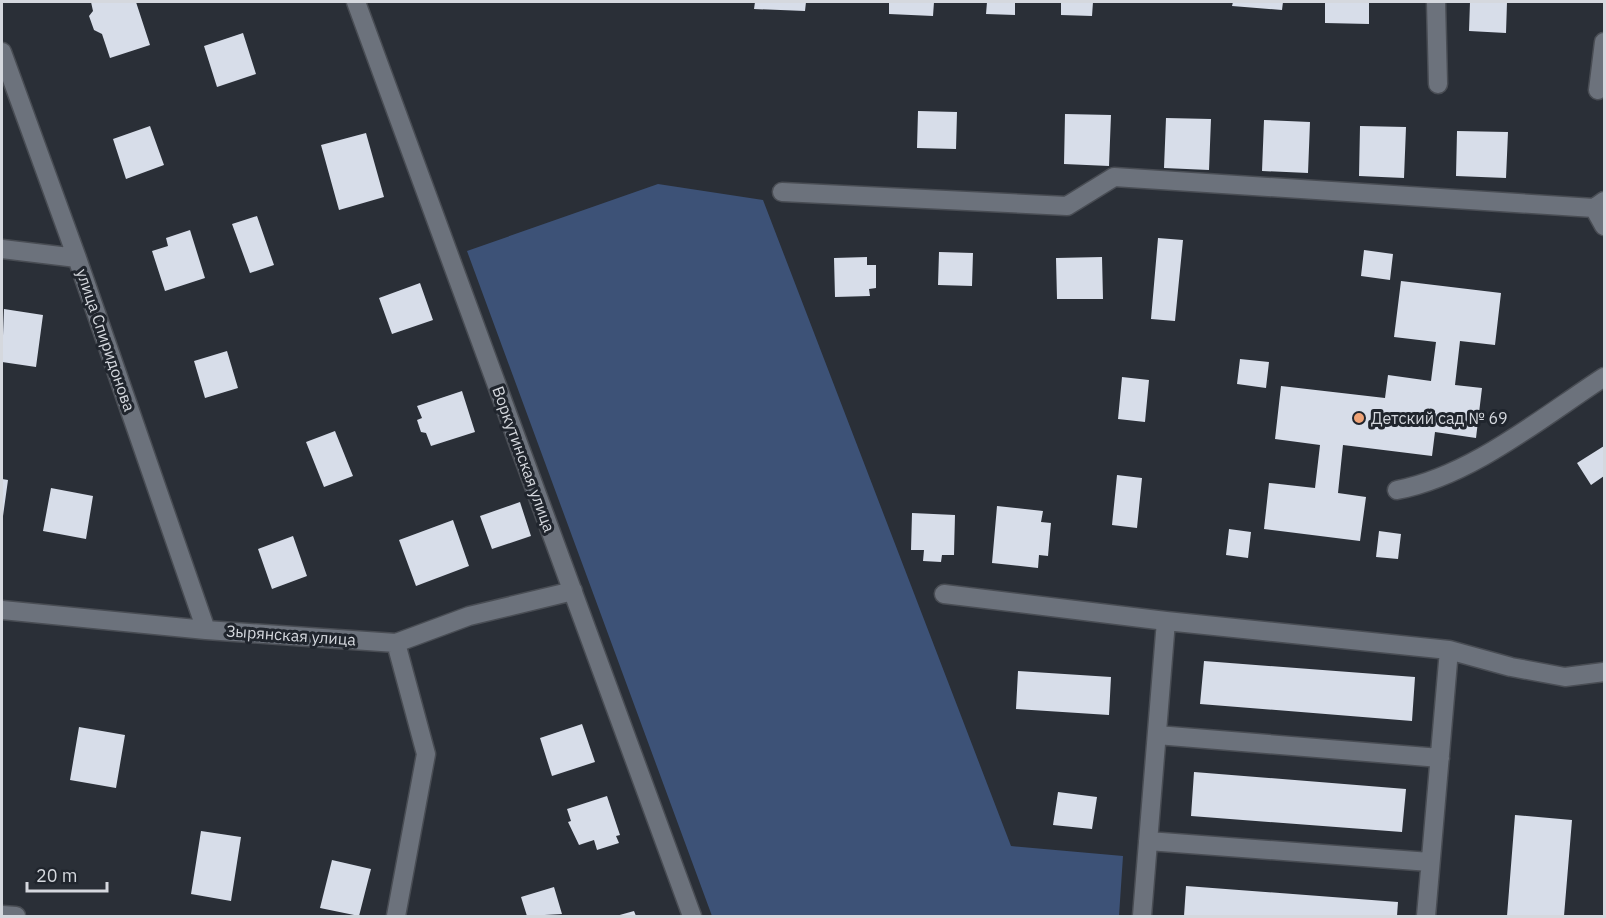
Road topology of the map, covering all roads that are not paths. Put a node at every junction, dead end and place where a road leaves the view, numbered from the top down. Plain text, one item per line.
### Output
1 (356, 2) edge
2 (1436, 2) edge
3 (1605, 42) edge
4 (2, 52) edge
5 (1438, 84) dead end
6 (1598, 90) dead end
7 (782, 192) dead end
8 (1599, 204) edge
9 (1605, 226) edge
10 (2, 249) edge
11 (77, 258) junction
12 (1605, 376) edge
13 (1397, 490) dead end
14 (573, 591) junction
15 (944, 594) dead end
16 (2, 610) edge
17 (1166, 621) junction
18 (206, 630) junction
19 (396, 643) junction
20 (1449, 650) junction
21 (1605, 672) edge
22 (1157, 735) junction
23 (1440, 758) junction
24 (1148, 841) junction
25 (1430, 862) junction
26 (2, 915) edge
27 (16, 916) edge
28 (396, 916) edge
29 (692, 916) edge
30 (1142, 916) edge
31 (1426, 916) edge

1 - 14 street, Воркутинская улица
2 - 5 street
3 - 6 street
4 - 11 street, улица Спиридонова
7 - 8 street
8 - 9 street
10 - 11 street
11 - 18 street, улица Спиридонова
12 - 13 street
14 - 19 street, Зырянская улица
14 - 29 street, Воркутинская улица
15 - 17 street
16 - 18 street, Зырянская улица
17 - 20 street
17 - 22 street
18 - 19 street, Зырянская улица
19 - 28 street
20 - 21 street
20 - 23 street
22 - 23 street
22 - 24 street
23 - 25 street
24 - 25 street
24 - 30 street
25 - 31 street
26 - 27 street

